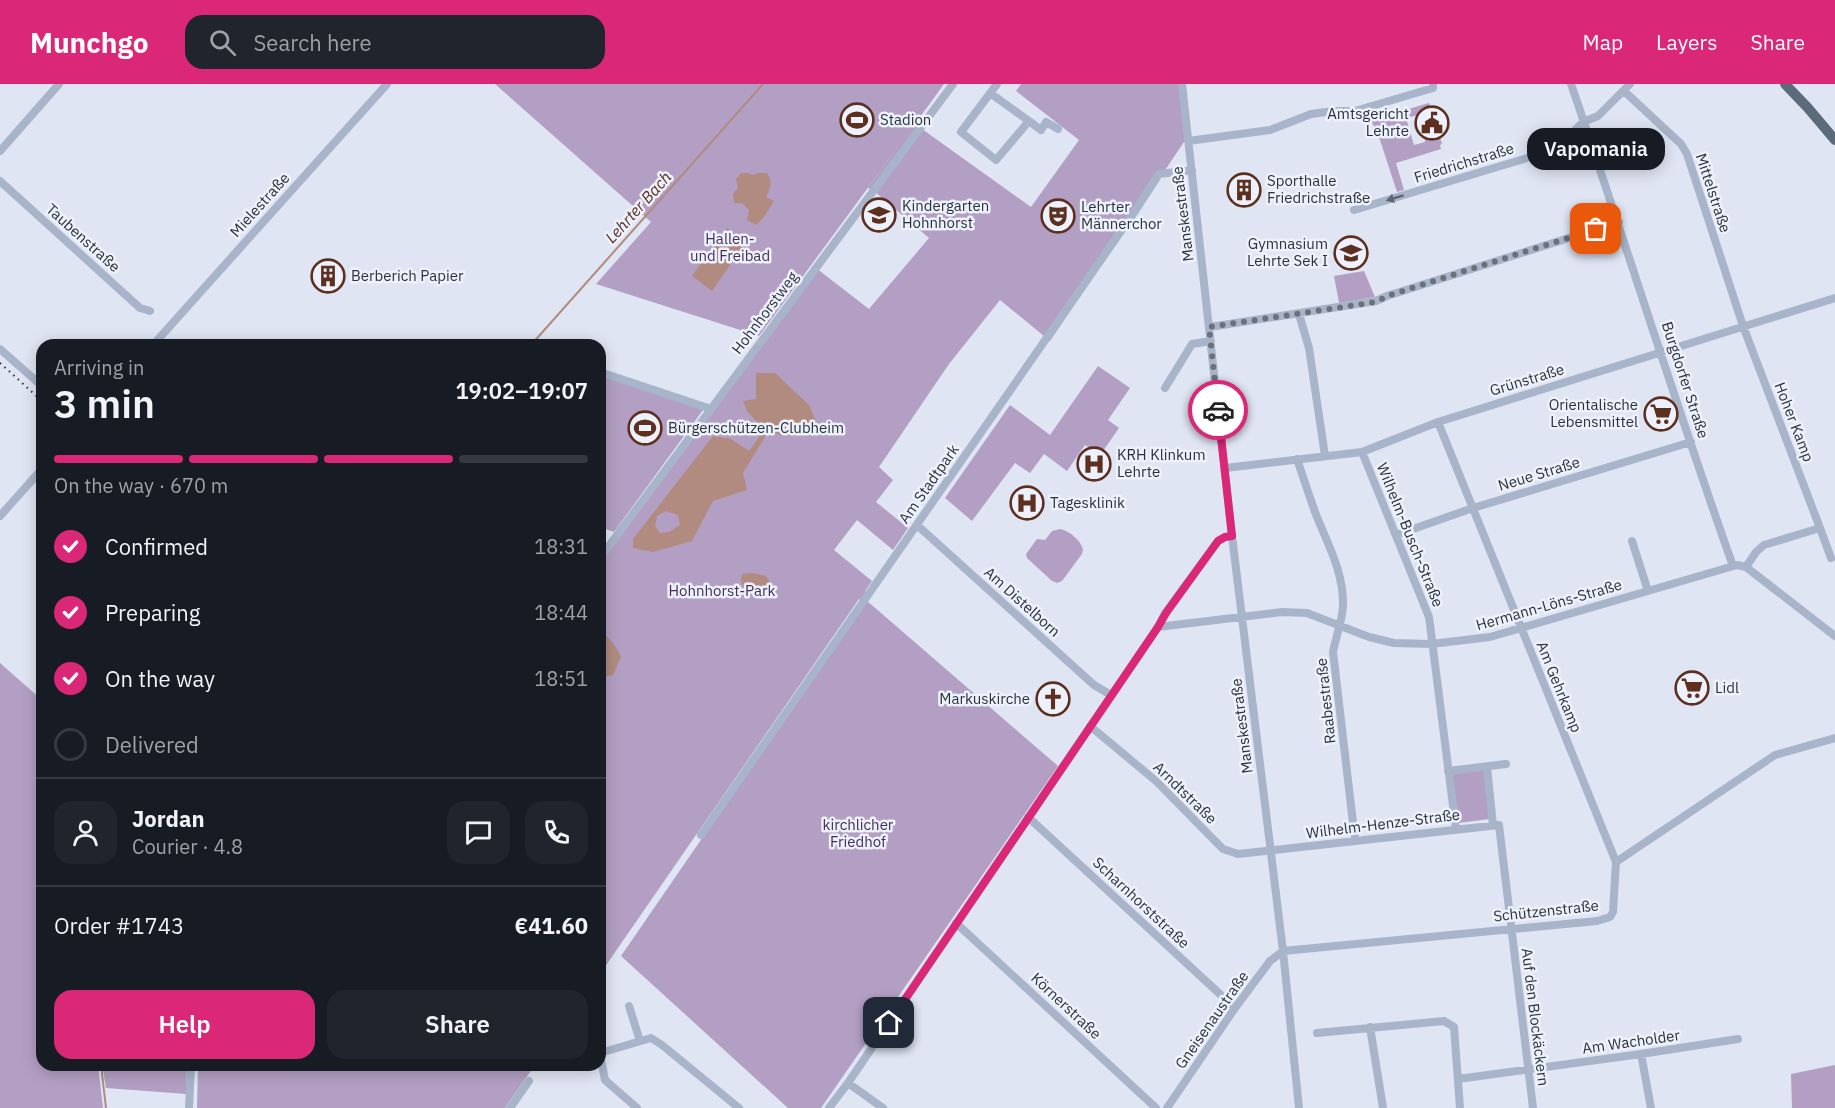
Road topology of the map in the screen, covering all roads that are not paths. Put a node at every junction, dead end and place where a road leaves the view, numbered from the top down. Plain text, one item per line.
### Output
1 (59, 84) edge
2 (387, 84) edge
3 (952, 84) edge
4 (997, 84) edge
5 (1182, 84) edge
6 (1571, 84) edge
7 (1785, 84) edge
8 (1433, 86) edge
9 (1627, 87) edge
10 (990, 93) junction
11 (1029, 121) junction
12 (1583, 122) junction
13 (1058, 129) dead end
14 (1835, 140) edge
15 (1188, 141) junction
16 (0, 152) edge
17 (1192, 170) junction
18 (0, 181) edge
19 (1354, 210) dead end
20 (1619, 222) junction
21 (1835, 298) edge
22 (150, 311) dead end
23 (1299, 314) junction
24 (1743, 326) junction
25 (1209, 327) junction
26 (158, 339) edge
27 (1211, 341) junction
28 (0, 349) edge
29 (1661, 352) junction
30 (606, 374) edge
31 (36, 381) edge
32 (1165, 388) dead end
33 (711, 409) junction
34 (1438, 422) junction
35 (1691, 442) junction
36 (1362, 452) junction
37 (1325, 456) junction
38 (1297, 459) junction
39 (1225, 468) junction
40 (36, 476) edge
41 (1473, 508) junction
42 (0, 516) edge
43 (917, 525) junction
44 (1820, 528) junction
45 (1396, 535) junction
46 (1232, 536) junction
47 (1632, 541) dead end
48 (606, 550) edge
49 (1831, 558) dead end
50 (1733, 566) junction
51 (1746, 567) junction
52 (1648, 591) junction
53 (1242, 617) junction
54 (1341, 626) junction
55 (1158, 627) junction
56 (1521, 628) junction
57 (1835, 636) edge
58 (1431, 644) junction
59 (1111, 695) junction
60 (1090, 726) junction
61 (1835, 738) edge
62 (1506, 764) dead end
63 (1487, 767) junction
64 (1449, 771) junction
65 (1028, 817) junction
66 (1496, 825) junction
67 (1456, 829) junction
68 (701, 835) dead end
69 (1354, 840) junction
70 (1270, 850) junction
71 (1616, 861) junction
72 (956, 923) junction
73 (1510, 929) junction
74 (1283, 951) junction
75 (629, 1006) dead end
76 (1234, 1008) junction
77 (1370, 1027) junction
78 (1317, 1033) dead end
79 (1738, 1039) dead end
80 (640, 1041) junction
81 (606, 1051) edge
82 (1641, 1054) junction
83 (1528, 1069) junction
84 (191, 1071) edge
85 (603, 1071) edge
86 (1458, 1079) junction
87 (529, 1082) dead end
88 (848, 1083) junction
89 (513, 1107) edge
90 (189, 1108) edge
91 (637, 1108) edge
92 (739, 1108) edge
93 (829, 1108) edge
94 (884, 1108) edge
95 (1156, 1108) edge
96 (1167, 1108) edge
97 (1299, 1108) edge
98 (1383, 1108) edge
99 (1460, 1108) edge
100 (1533, 1108) edge
101 (1651, 1108) edge

1 - 16 street
2 - 26 street, Mielestraße
3 - 33 street, Hohnhorstweg
4 - 10 street
5 - 15 street, Manskestraße
6 - 12 street, Burgdorfer Straße
7 - 14 main road
8 - 15 street
9 - 12 street, Friedrichstraße
9 - 24 street, Mittelstraße
10 - 11 street
10 - 11 street
11 - 13 street
12 -> 19 street, Friedrichstraße
12 - 20 street, Burgdorfer Straße
15 - 17 street, Manskestraße
17 - 25 street, Manskestraße
17 - 43 street, Am Stadtpark
18 - 22 street, Taubenstraße
20 - 23 street
20 - 29 street, Burgdorfer Straße
21 - 24 street, Grünstraße
23 - 25 street
23 - 37 street
24 - 29 street, Grünstraße
24 - 44 street, Hoher Kamp
25 - 27 street, Manskestraße
27 - 32 street
27 - 39 street, Manskestraße
28 - 31 street
29 - 34 street, Grünstraße
29 - 35 street, Burgdorfer Straße
30 - 33 street
33 - 48 street, Hohnhorstweg
34 - 36 street, Grünstraße
34 - 41 street, Am Gehrkamp
35 - 41 street, Neue Straße
35 - 50 street, Burgdorfer Straße
36 - 37 street, Grünstraße
36 - 45 street, Wilhelm-Busch-Straße
37 - 38 street, Grünstraße
38 - 39 street, Grünstraße
38 - 54 street, Raabestraße
39 - 46 street, Manskestraße
40 - 42 street
41 - 45 street, Neue Straße
41 - 56 street, Am Gehrkamp
43 - 59 street, Am Distelborn
43 - 68 street, Am Stadtpark
44 - 49 street, Hoher Kamp
44 - 51 street
45 - 58 street, Wilhelm-Busch-Straße
46 - 53 street, Manskestraße
46 - 55 street
47 - 52 street
50 - 51 street
50 - 52 street, Hermann-Löns-Straße
51 - 57 street
52 - 56 street, Hermann-Löns-Straße
53 - 54 street, Hermann-Löns-Straße
53 - 55 street, Hermann-Löns-Straße
53 - 70 street, Manskestraße
54 - 58 street, Hermann-Löns-Straße
54 - 69 street, Raabestraße
55 - 59 street
56 - 58 street, Hermann-Löns-Straße
56 - 71 street, Am Gehrkamp
58 - 64 street, Wilhelm-Busch-Straße
59 - 60 street
60 - 65 street
60 - 70 street, Arndtstraße
61 - 71 street
62 - 63 street
63 - 64 street
63 - 66 street, Auf den Blockäckern
64 - 67 street, Wilhelm-Busch-Straße
65 - 72 street
65 - 76 street, Scharnhorststraße
66 - 67 street, Wilhelm-Henze-Straße
66 - 73 street, Auf den Blockäckern
67 - 69 street, Wilhelm-Henze-Straße
69 - 70 street, Wilhelm-Henze-Straße
70 - 74 street, Manskestraße
71 - 73 street, Schützenstraße
72 - 88 street
72 - 95 street, Körnerstraße
73 - 74 street, Schützenstraße
73 - 83 street, Auf den Blockäckern
74 - 76 street, Gneisenaustraße
74 - 97 street, Manskestraße
75 - 80 street
76 - 96 street, Gneisenaustraße
77 - 78 street
77 - 86 street
77 - 98 street
79 - 82 street, Am Wacholder
80 - 81 street
80 - 92 street
82 - 83 street, Am Wacholder
82 - 101 street
83 - 86 street, Am Wacholder
83 - 100 street, Auf den Blockäckern
84 - 90 street
85 - 91 street
86 - 99 street
87 - 89 street
88 - 93 street
88 - 94 street

